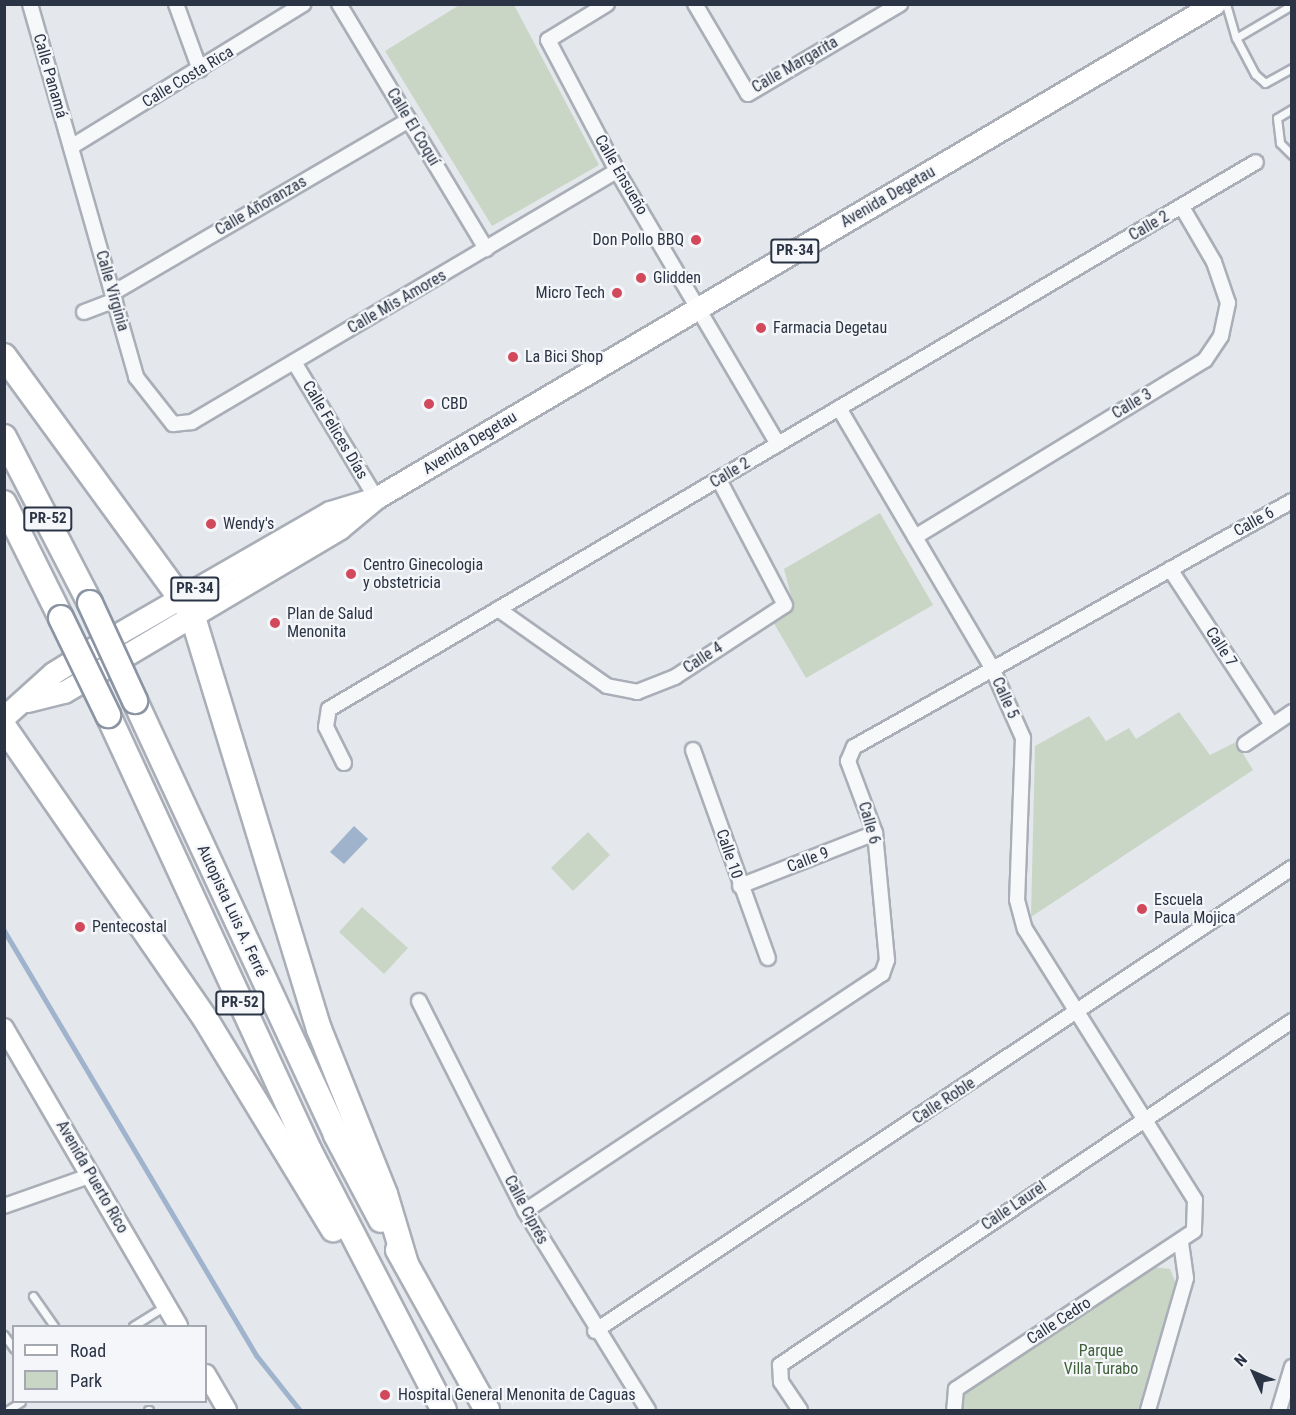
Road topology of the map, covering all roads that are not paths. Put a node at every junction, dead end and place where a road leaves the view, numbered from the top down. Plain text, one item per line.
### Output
1 (30, 4) edge
2 (176, 4) edge
3 (303, 4) edge
4 (339, 4) edge
5 (607, 4) edge
6 (695, 4) edge
7 (900, 4) edge
8 (1214, 4) edge
9 (1226, 4) edge
10 (1292, 5) edge
11 (1236, 38) junction
12 (1292, 68) edge
13 (200, 70) junction
14 (1292, 109) edge
15 (409, 120) junction
16 (71, 147) junction
17 (1292, 155) edge
18 (1256, 162) dead end
19 (617, 171) junction
20 (1182, 207) junction
21 (486, 249) junction
22 (114, 297) junction
23 (699, 308) junction
24 (84, 312) dead end
25 (4, 356) edge
26 (294, 362) junction
27 (838, 408) junction
28 (173, 424) joint
29 (4, 436) edge
30 (778, 444) junction
31 (719, 480) junction
32 (376, 498) junction
33 (4, 502) edge
34 (1290, 504) edge
35 (915, 537) junction
36 (1170, 569) junction
37 (187, 606) junction
38 (498, 609) junction
39 (992, 668) junction
40 (1292, 712) edge
41 (4, 717) edge
42 (1272, 725) junction
43 (4, 727) edge
44 (1245, 744) dead end
45 (693, 750) dead end
46 (344, 763) dead end
47 (875, 833) junction
48 (1292, 868) edge
49 (740, 886) junction
50 (768, 958) dead end
51 (419, 1001) dead end
52 (1076, 1013) junction
53 (1292, 1021) edge
54 (4, 1028) edge
55 (1145, 1117) junction
56 (92, 1175) junction
57 (4, 1206) edge
58 (525, 1211) junction
59 (1181, 1242) junction
60 (405, 1264) junction
61 (376, 1288) junction
62 (33, 1296) dead end
63 (165, 1306) junction
64 (53, 1325) edge
65 (135, 1325) edge
66 (177, 1325) edge
67 (595, 1331) junction
68 (1292, 1367) edge
69 (207, 1376) edge
70 (20, 1405) edge
71 (8, 1410) edge
72 (227, 1410) edge
73 (444, 1410) edge
74 (487, 1410) edge
75 (648, 1410) edge
76 (800, 1410) edge
77 (954, 1410) edge
78 (1148, 1410) edge
79 (1279, 1410) edge

1 - 16 street, Calle Panamá
2 - 13 street
3 - 13 street, Calle Costa Rica
4 - 15 street, Calle El Coquí
5 - 19 street, Calle Ensueño
6 - 7 street, Calle Margarita
8 - 23 main road, Avenida Degetau / PR-34
9 - 11 lane
10 - 11 lane
11 - 12 lane
13 - 16 street, Calle Costa Rica
14 - 17 lane
15 - 21 street, Calle El Coquí
15 - 22 street, Calle Añoranzas
16 - 22 street, Calle Virginia
18 - 20 street, Calle 2
19 - 21 street, Calle Mis Amores
19 - 23 street, Calle Ensueño
20 - 27 street, Calle 2
20 - 35 street, Calle 3
21 - 26 street, Calle Mis Amores
22 - 24 street, Calle Añoranzas
22 - 28 street, Calle Virginia
23 - 30 street, Calle Ensueño
23 - 32 main road, Avenida Degetau / PR-34
25 - 37 highway
26 - 28 street, Calle Mis Amores
26 - 32 street, Calle Felices Días
27 - 30 street, Calle 2
27 - 35 street, Calle 5
29 - 60 highway, Autopista Luis A. Ferré / PR-52, bridge
30 - 31 street, Calle 2
31 - 38 street, Calle 2
31 - 38 street, Calle 4
32 - 37 main road, Avenida Degetau / PR-34
33 - 61 highway, Autopista Luis A. Ferré / PR-52, bridge
34 - 36 street, Calle 6
35 - 39 street, Calle 5
36 - 39 street, Calle 6
36 - 42 street, Calle 7
37 - 41 main road, Avenida Degetau / PR-34
37 - 60 highway
38 - 46 street, Calle 2
39 - 47 street, Calle 6
39 - 52 street, Calle 5
40 - 42 street
42 - 44 street
43 - 61 highway
45 - 49 street, Calle 10
47 - 49 street, Calle 9
47 - 58 street, Calle 6
48 - 52 street, Calle Roble
49 - 50 street, Calle 10
51 - 58 street, Calle Ciprés
52 - 55 street, Calle Cedro
52 - 67 street, Calle Roble
53 - 55 street, Calle Laurel
54 - 56 street, Avenida Puerto Rico
55 - 59 street, Calle Cedro
55 - 76 street, Calle Laurel
56 - 57 street
56 - 63 street, Avenida Puerto Rico
58 - 67 street, Calle Ciprés
59 - 77 street, Calle Cedro
59 - 78 street
60 - 74 highway, Autopista Luis A. Ferré / PR-52
61 - 73 highway, Autopista Luis A. Ferré / PR-52
62 - 64 lane
63 - 65 lane
63 - 66 street, Avenida Puerto Rico
67 - 75 street, Calle Ciprés
68 - 79 street
69 - 72 street
70 - 71 lane

